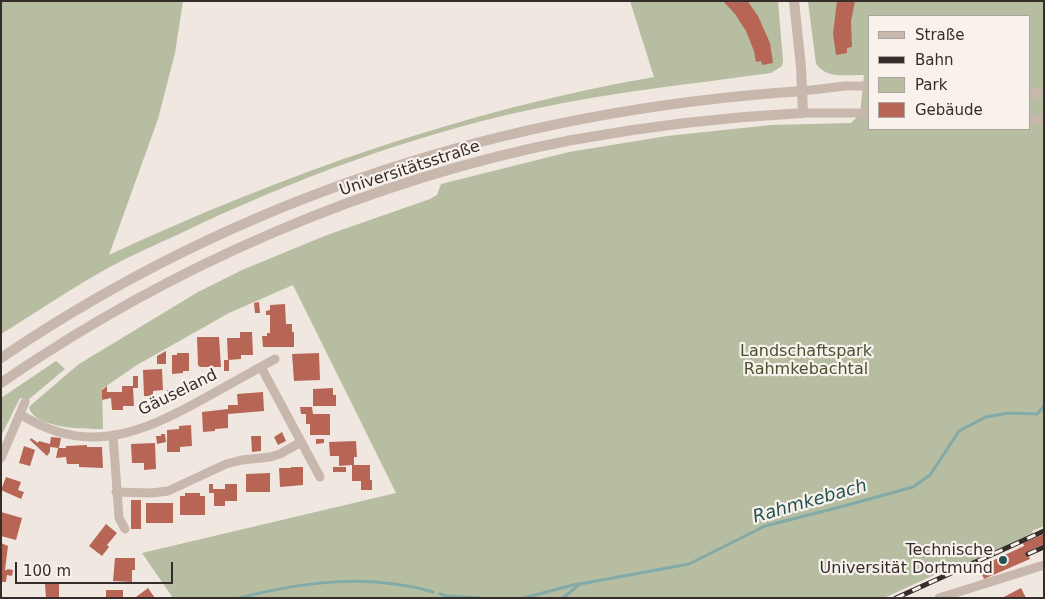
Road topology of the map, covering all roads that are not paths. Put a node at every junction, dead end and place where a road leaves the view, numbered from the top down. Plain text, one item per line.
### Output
1 (794, 1) edge
2 (868, 86) edge
3 (803, 91) junction
4 (1030, 93) edge
5 (1044, 94) edge
6 (803, 113) junction
7 (868, 113) edge
8 (1030, 118) edge
9 (1044, 120) edge
10 (1, 358) edge
11 (275, 359) dead end
12 (261, 367) junction
13 (1, 383) edge
14 (25, 402) dead end
15 (20, 414) junction
16 (113, 435) junction
17 (301, 442) junction
18 (1, 458) edge
19 (320, 477) dead end
20 (116, 492) junction
21 (125, 529) dead end
22 (1044, 565) edge
23 (940, 598) edge

1 - 3 street
2 - 3 street, Universitätsstraße
3 - 6 street
3 - 10 street, Universitätsstraße
4 - 5 street
6 - 7 street, Universitätsstraße
6 - 13 street, Universitätsstraße
8 - 9 street
11 - 12 street, Gäuseland
12 - 16 street, Gäuseland
12 - 17 street
14 - 15 street
15 - 16 street, Gäuseland
15 - 18 street
16 - 20 street
17 - 19 street
17 - 20 street
20 - 21 street
22 - 23 street

